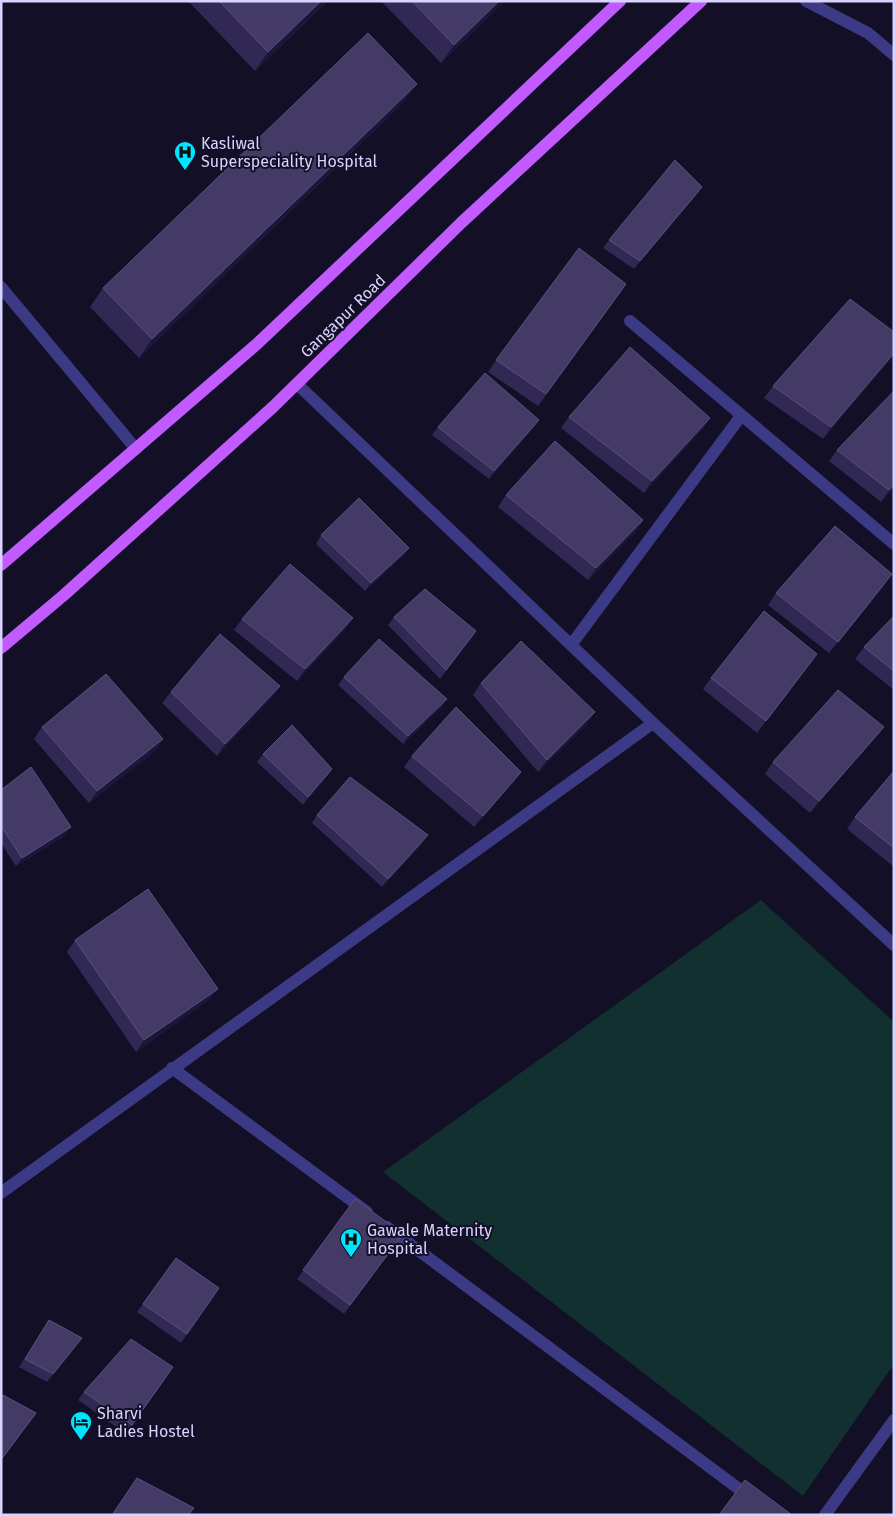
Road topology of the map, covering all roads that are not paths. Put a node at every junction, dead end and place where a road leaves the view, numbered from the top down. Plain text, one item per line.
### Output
1 (620, 1) edge
2 (701, 1) edge
3 (806, 1) edge
4 (894, 55) edge
5 (1, 287) edge
6 (630, 321) dead end
7 (297, 384) junction
8 (741, 416) junction
9 (136, 449) junction
10 (894, 544) edge
11 (1, 565) edge
12 (571, 646) junction
13 (1, 648) edge
14 (653, 723) junction
15 (894, 945) edge
16 (172, 1068) junction
17 (1, 1193) edge
18 (894, 1420) edge
19 (774, 1515) edge
20 (825, 1515) edge

1 - 9 main road
2 - 7 main road, Gangapur Road
3 - 4 street
5 - 9 street
6 - 8 street
7 - 12 street
7 - 13 main road, Gangapur Road
8 - 10 street
8 - 12 street
9 - 11 main road
12 - 14 street
14 - 15 street
14 - 16 street
16 - 17 street
16 - 19 street
18 - 20 street

